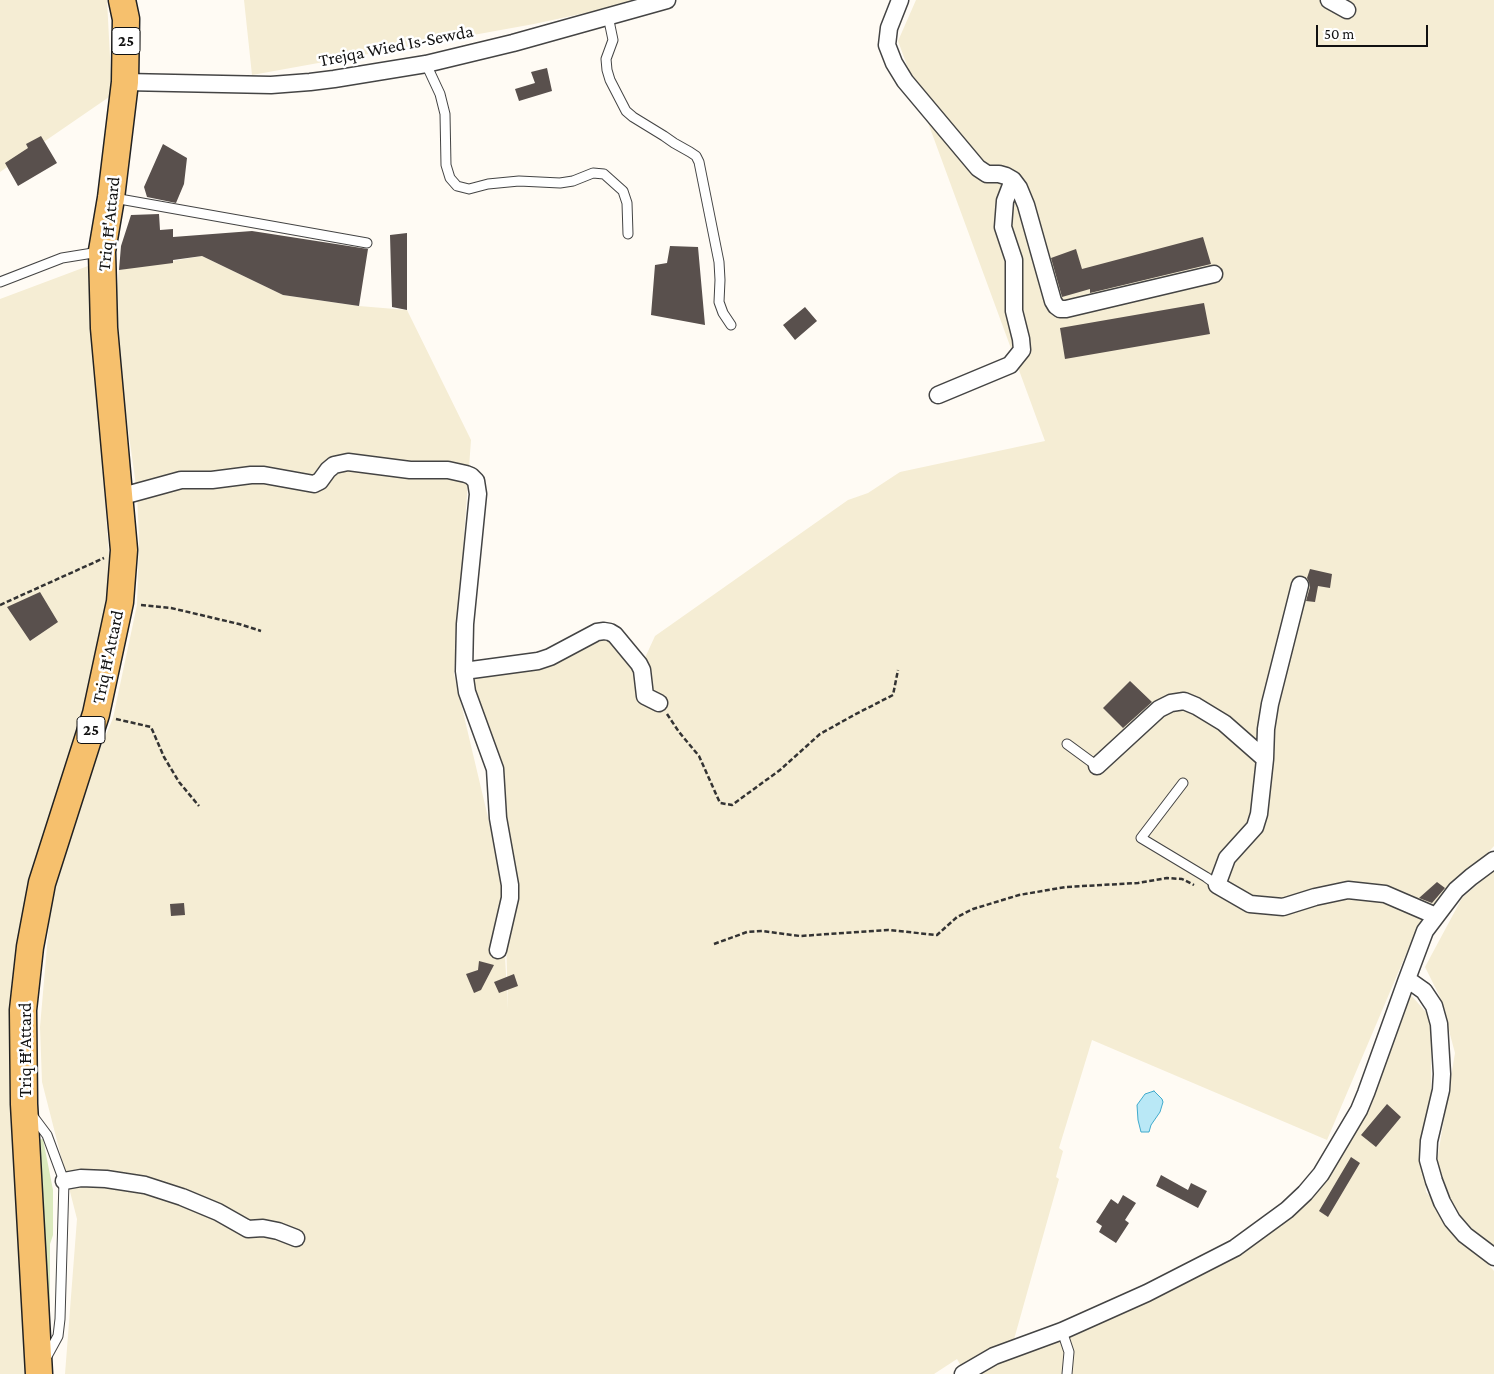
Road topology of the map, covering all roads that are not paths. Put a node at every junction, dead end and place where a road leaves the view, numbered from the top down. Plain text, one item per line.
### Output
1 (122, 0) edge
2 (667, 0) edge
3 (900, 0) edge
4 (1329, 0) edge
5 (1347, 10) dead end
6 (608, 16) junction
7 (426, 64) junction
8 (126, 82) junction
9 (1013, 180) junction
10 (111, 198) junction
11 (628, 234) dead end
12 (367, 243) dead end
13 (102, 251) junction
14 (1214, 274) dead end
15 (0, 282) edge
16 (731, 325) dead end
17 (938, 395) dead end
18 (120, 497) junction
19 (1300, 585) dead end
20 (464, 671) junction
21 (659, 703) road end
22 (1067, 744) dead end
23 (1264, 759) junction
24 (1097, 766) joint
25 (1183, 783) dead end
26 (1494, 860) edge
27 (1217, 885) junction
28 (1436, 916) junction
29 (498, 950) dead end
30 (1407, 979) junction
31 (24, 1104) junction
32 (64, 1181) junction
33 (296, 1238) dead end
34 (1494, 1257) edge
35 (1062, 1331) junction
36 (39, 1372) edge
37 (963, 1374) edge
38 (1067, 1374) edge

1 - 8 main road, 25
2 - 6 street, Trejqa Wied Is-Sewda
3 - 9 street
4 - 5 street
6 - 7 street, Trejqa Wied Is-Sewda
6 - 16 lane
7 - 8 street, Trejqa Wied Is-Sewda
7 - 11 lane
8 - 10 main road, Triq Ħ'Attard / 25
9 - 14 street
9 - 17 street
10 - 12 lane
10 - 13 main road, Triq Ħ'Attard / 25
13 - 15 lane
13 - 18 main road, Triq Ħ'Attard / 25
18 - 20 street
18 - 31 main road, Triq Ħ'Attard / 25
19 - 23 street
20 - 21 street
20 - 29 street
22 - 24 lane
23 - 24 street
23 - 27 street
25 - 27 lane
26 - 28 street
27 - 28 street
28 - 30 street
30 - 34 street
30 - 35 street
31 - 32 lane
31 - 36 main road, Triq Ħ'Attard / 25
32 - 33 street
32 - 36 lane
35 - 37 street
35 - 38 lane

